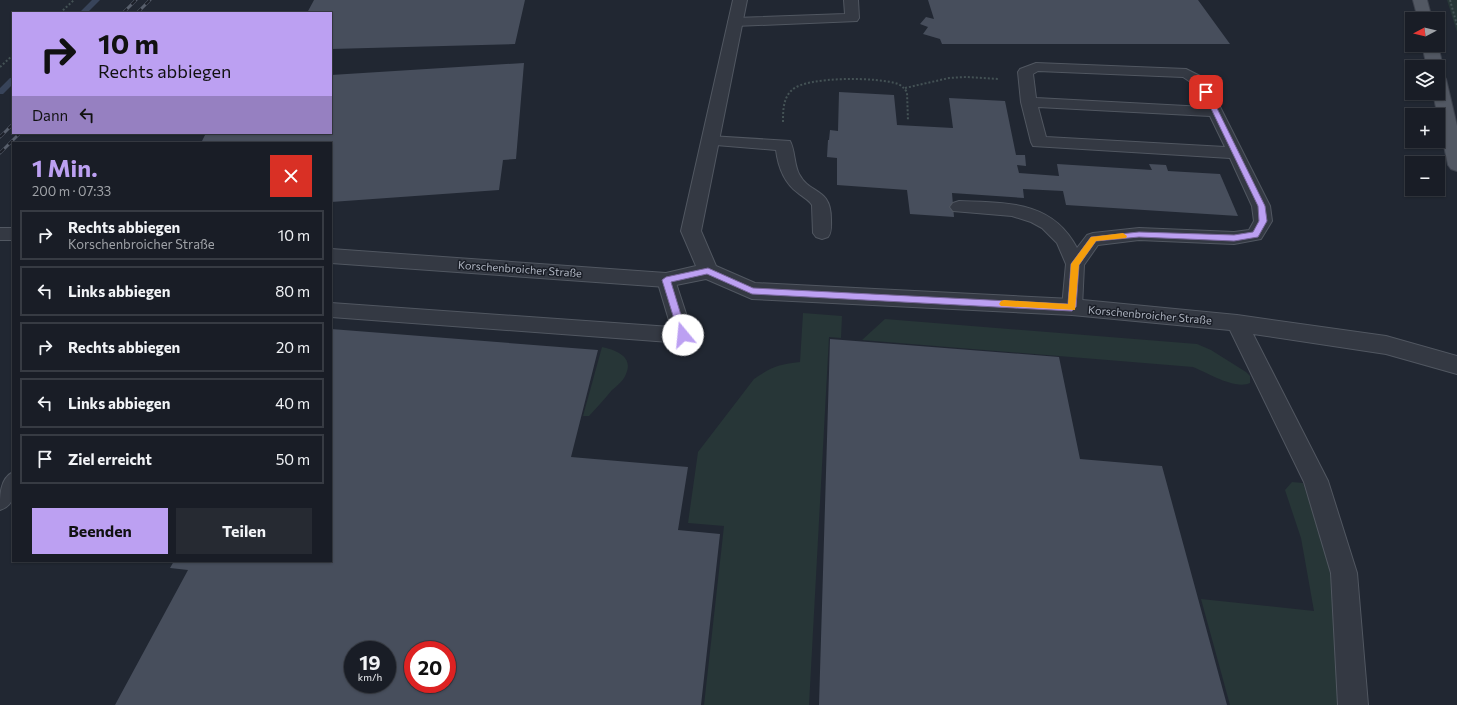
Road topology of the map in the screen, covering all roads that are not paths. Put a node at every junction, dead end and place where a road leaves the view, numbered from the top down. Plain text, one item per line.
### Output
1 (740, 0) edge
2 (851, 0) edge
3 (1420, 0) edge
4 (1423, 12) edge
5 (735, 22) junction
6 (1443, 100) edge
7 (1029, 102) junction
8 (1216, 112) junction
9 (710, 141) junction
10 (1236, 153) junction
11 (1457, 166) edge
12 (959, 207) dead end
13 (822, 233) dead end
14 (0, 234) edge
15 (12, 234) edge
16 (332, 256) edge
17 (1075, 264) junction
18 (708, 271) junction
19 (666, 280) junction
20 (1072, 307) junction
21 (332, 310) edge
22 (1237, 323) junction
23 (1457, 365) edge
24 (12, 483) edge
25 (0, 500) edge
26 (1353, 705) edge

1 - 5 street
2 - 5 lane
3 - 4 main road
5 - 9 street
6 - 11 main road
7 - 8 lane
7 - 8 lane
7 - 10 lane
8 - 10 lane
9 - 13 lane
9 - 18 street
10 - 17 lane
12 - 17 lane
14 - 15 lane
16 - 19 street, Korschenbroicher Straße
17 - 20 lane
18 - 19 street, Korschenbroicher Straße
18 - 20 street, Korschenbroicher Straße
19 - 21 lane
20 - 22 street, Korschenbroicher Straße
22 - 23 street, Korschenbroicher Straße
22 - 26 street
24 - 25 lane

